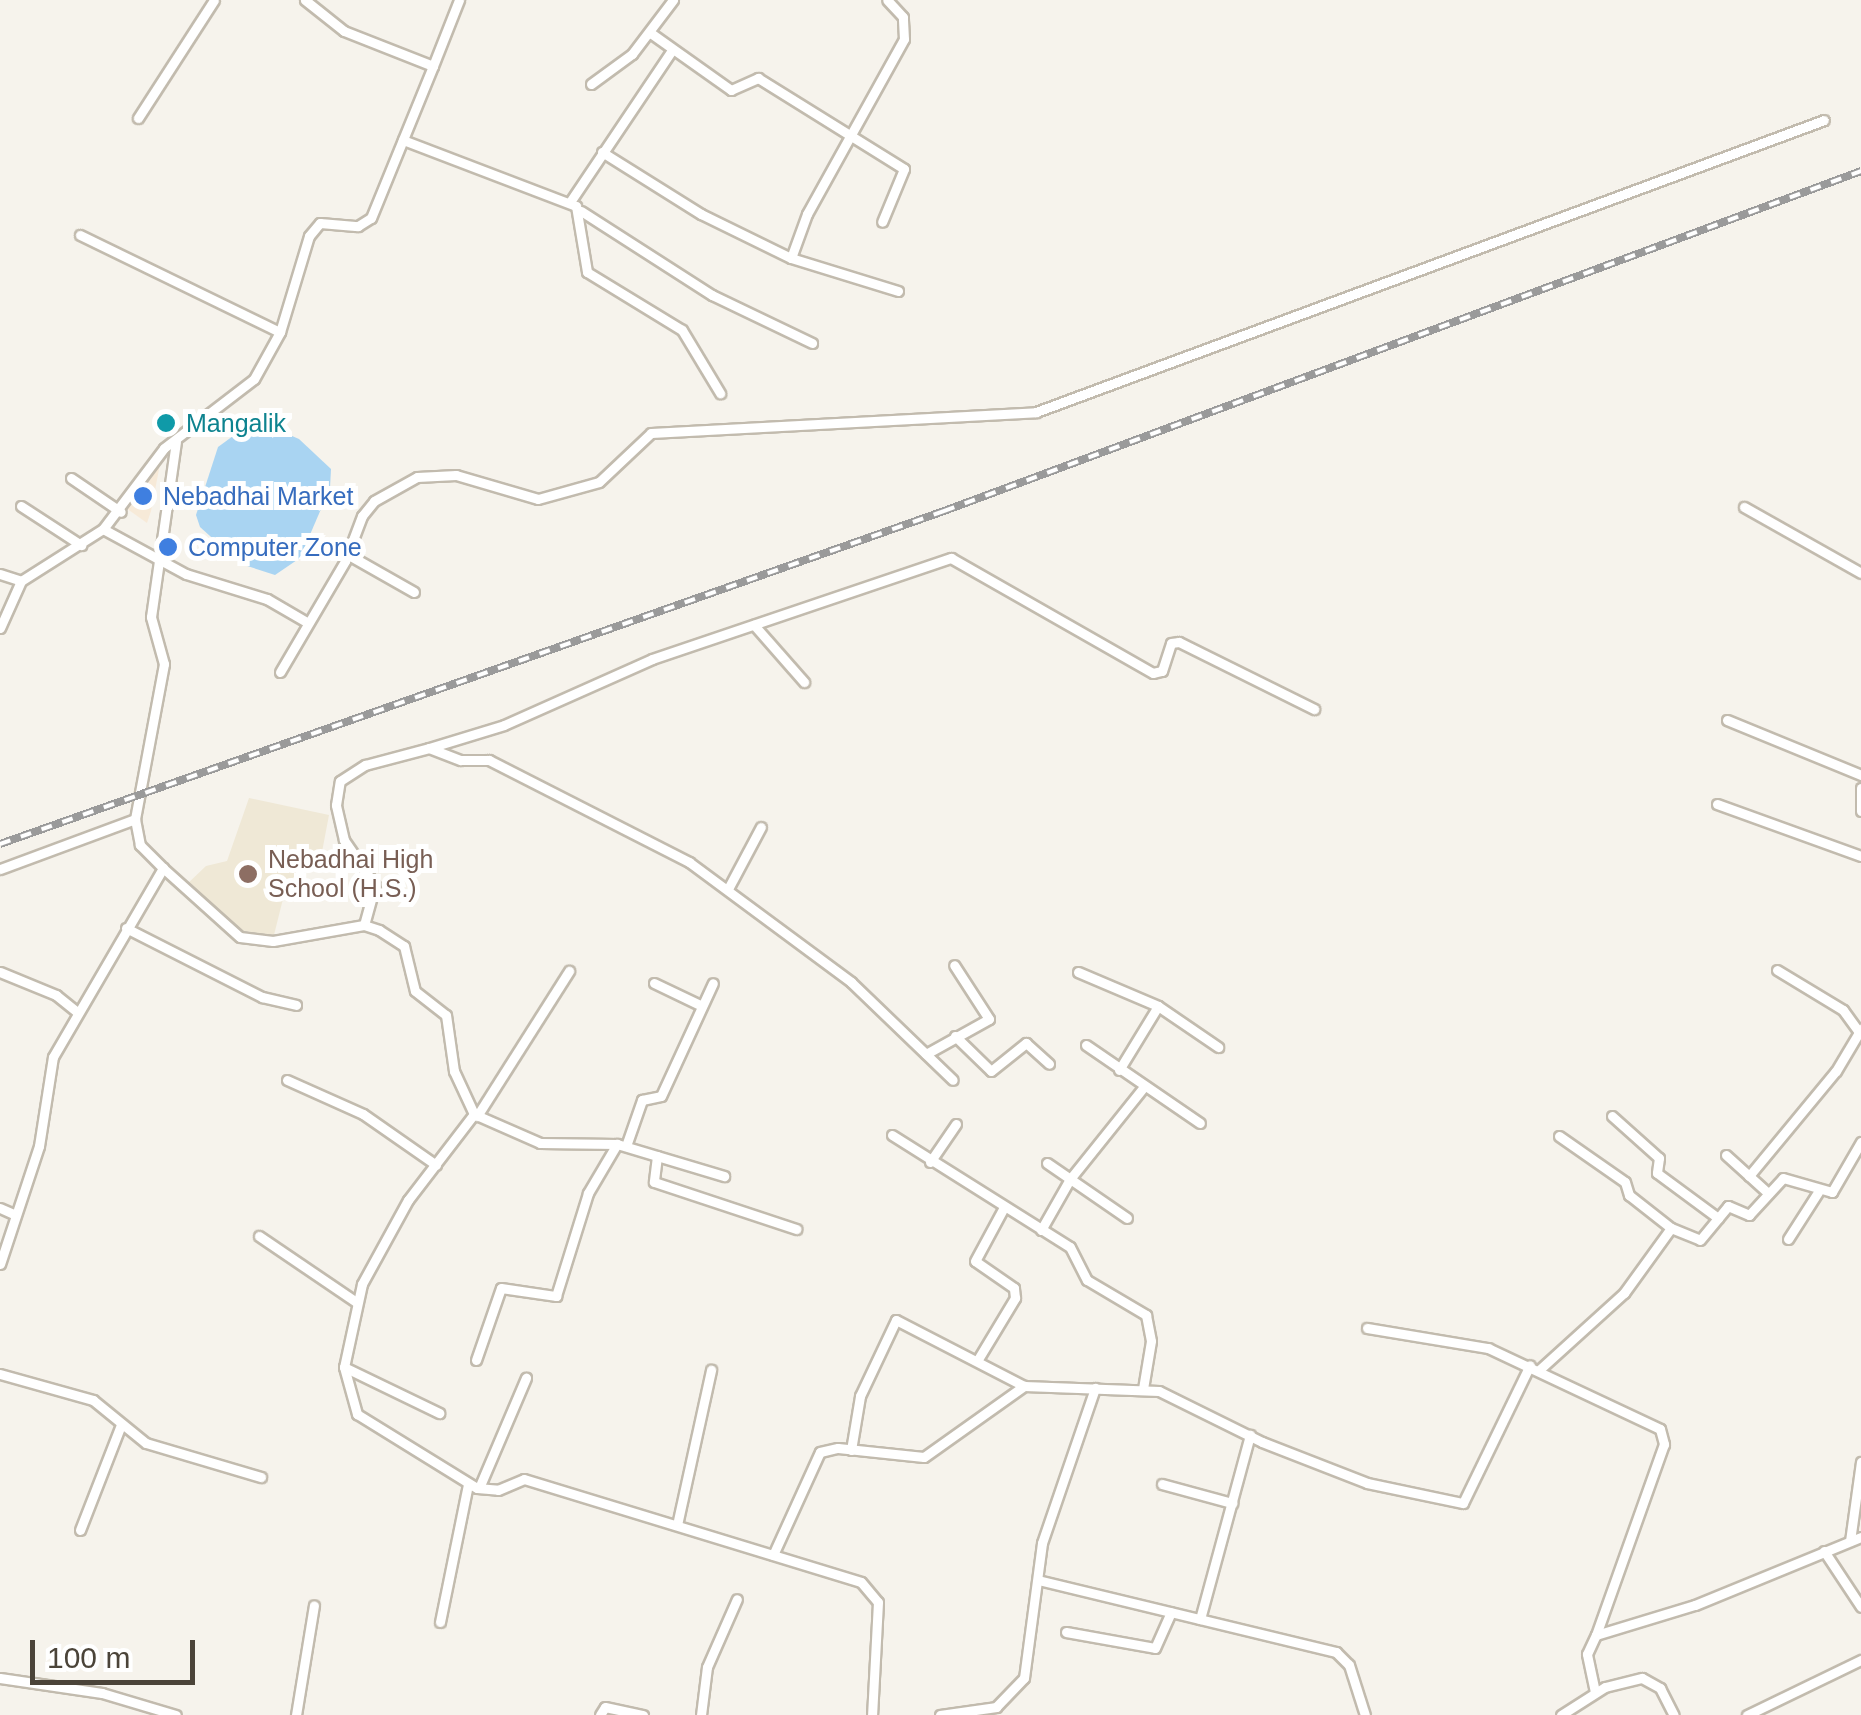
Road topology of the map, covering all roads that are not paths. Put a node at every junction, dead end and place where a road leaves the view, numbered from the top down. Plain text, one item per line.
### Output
1 (214, 0) edge
2 (305, 0) edge
3 (459, 0) edge
4 (673, 0) edge
5 (887, 0) edge
6 (652, 34) junction
7 (672, 50) junction
8 (433, 66) junction
9 (591, 84) dead end
10 (138, 118) dead end
11 (1824, 120) dead end
12 (851, 136) junction
13 (403, 140) junction
14 (602, 152) junction
15 (570, 202) junction
16 (581, 211) junction
17 (882, 222) dead end
18 (80, 235) dead end
19 (792, 258) junction
20 (898, 291) dead end
21 (280, 332) junction
22 (812, 343) dead end
23 (720, 393) dead end
24 (176, 442) junction
25 (71, 478) dead end
26 (22, 506) dead end
27 (1744, 506) dead end
28 (121, 512) junction
29 (103, 529) junction
30 (80, 545) junction
31 (347, 554) junction
32 (158, 559) junction
33 (1861, 573) edge
34 (0, 574) edge
35 (21, 580) junction
36 (414, 592) dead end
37 (305, 621) junction
38 (754, 624) junction
39 (0, 628) edge
40 (280, 672) dead end
41 (804, 682) dead end
42 (1314, 709) dead end
43 (1727, 720) dead end
44 (429, 748) junction
45 (1861, 775) edge
46 (1861, 788) edge
47 (1717, 804) dead end
48 (1861, 811) edge
49 (136, 820) junction
50 (762, 827) dead end
51 (1861, 856) edge
52 (163, 868) junction
53 (0, 869) edge
54 (728, 889) junction
55 (364, 925) junction
56 (126, 928) junction
57 (954, 965) dead end
58 (1777, 970) dead end
59 (568, 971) dead end
60 (0, 972) edge
61 (1078, 972) dead end
62 (654, 983) dead end
63 (713, 983) dead end
64 (296, 1005) dead end
65 (702, 1006) junction
66 (1158, 1006) junction
67 (78, 1013) junction
68 (1860, 1031) edge
69 (954, 1036) junction
70 (1086, 1045) dead end
71 (1218, 1046) dead end
72 (926, 1054) junction
73 (1048, 1064) dead end
74 (1119, 1070) junction
75 (288, 1080) dead end
76 (953, 1080) dead end
77 (1143, 1088) junction
78 (475, 1115) junction
79 (1612, 1116) dead end
80 (956, 1124) dead end
81 (1200, 1124) dead end
82 (892, 1136) dead end
83 (1559, 1136) dead end
84 (1861, 1142) edge
85 (622, 1145) junction
86 (1726, 1155) dead end
87 (656, 1156) junction
88 (930, 1162) junction
89 (1047, 1163) dead end
90 (436, 1165) junction
91 (724, 1176) dead end
92 (1749, 1176) junction
93 (1070, 1178) junction
94 (1818, 1192) junction
95 (1768, 1193) junction
96 (0, 1208) edge
97 (1003, 1209) junction
98 (16, 1215) junction
99 (1127, 1218) dead end
100 (1718, 1218) junction
101 (1671, 1228) junction
102 (796, 1229) dead end
103 (1041, 1230) junction
104 (259, 1236) dead end
105 (1788, 1239) dead end
106 (0, 1264) edge
107 (356, 1302) junction
108 (1367, 1328) dead end
109 (476, 1360) dead end
110 (978, 1361) junction
111 (344, 1367) junction
112 (1535, 1368) junction
113 (711, 1370) dead end
114 (0, 1374) edge
115 (526, 1378) dead end
116 (1024, 1386) junction
117 (1095, 1388) junction
118 (1143, 1388) junction
119 (440, 1413) dead end
120 (121, 1425) junction
121 (1250, 1435) junction
122 (851, 1450) junction
123 (1861, 1462) edge
124 (260, 1477) dead end
125 (468, 1484) junction
126 (1162, 1484) dead end
127 (479, 1488) junction
128 (1232, 1504) junction
129 (676, 1525) junction
130 (80, 1530) dead end
131 (1861, 1537) edge
132 (1850, 1541) junction
133 (1824, 1551) junction
134 (773, 1555) junction
135 (1038, 1580) junction
136 (738, 1600) dead end
137 (314, 1605) dead end
138 (1861, 1607) edge
139 (1171, 1612) junction
140 (1200, 1619) junction
141 (440, 1622) dead end
142 (1066, 1632) dead end
143 (1596, 1635) junction
144 (1861, 1660) edge
145 (0, 1678) edge
146 (1594, 1692) junction
147 (176, 1715) edge
148 (296, 1715) edge
149 (600, 1715) edge
150 (643, 1715) edge
151 (702, 1715) edge
152 (872, 1715) edge
153 (940, 1715) edge
154 (1365, 1715) edge
155 (1561, 1715) edge
156 (1674, 1715) edge
157 (1747, 1715) edge

1 - 10 street
2 - 8 street
3 - 8 street
4 - 6 street
5 - 12 street
6 - 7 street
6 - 9 street
7 - 12 street
7 - 14 street
8 - 13 street
11 - 31 street
12 - 17 street
12 - 19 street
13 - 15 street
13 - 21 street
14 - 15 street
14 - 19 street
15 - 16 street
16 - 22 street
16 - 23 street
18 - 21 street
19 - 20 street
21 - 24 street
24 - 28 street
24 - 32 street
25 - 28 street
26 - 30 street
27 - 33 street
28 - 29 street
29 - 30 street
29 - 32 street
30 - 35 street
31 - 36 street
31 - 37 street
32 - 37 street
32 - 49 street
34 - 35 street
35 - 39 street
37 - 40 street
38 - 41 street
38 - 42 street
38 - 44 street
43 - 45 street
44 - 54 street
44 - 55 street
46 - 48 street
47 - 51 street
49 - 52 street
49 - 53 street
50 - 54 street
52 - 55 street
52 - 56 street
54 - 72 street
55 - 78 street
56 - 64 street
56 - 67 street
57 - 69 street
58 - 68 street
59 - 78 street
60 - 67 street
61 - 66 street
62 - 65 street
63 - 65 street
65 - 85 street
66 - 71 street
66 - 74 street
67 - 98 street
68 - 92 street
69 - 72 street
69 - 73 street
70 - 74 street
72 - 76 street
74 - 77 street
75 - 90 street
77 - 81 street
77 - 93 street
78 - 85 street
78 - 90 street
79 - 100 street
80 - 88 street
82 - 88 street
83 - 101 street
84 - 94 street
85 - 87 street
85 - 109 street
86 - 92 street
87 - 91 street
87 - 102 street
88 - 97 street
89 - 93 street
90 - 107 street
92 - 95 street
93 - 99 street
93 - 103 street
94 - 95 street
94 - 105 street
95 - 100 street
96 - 98 street
97 - 103 street
97 - 110 street
98 - 106 street
100 - 101 street
101 - 112 street
103 - 118 street
104 - 107 street
107 - 111 street
108 - 112 street
110 - 116 street
110 - 122 street
111 - 119 street
111 - 125 street
112 - 121 street
112 - 143 street
113 - 129 street
114 - 120 street
115 - 127 street
116 - 117 street
116 - 122 street
117 - 118 street
117 - 135 street
118 - 121 street
120 - 124 street
120 - 130 street
121 - 128 street
122 - 134 street
123 - 132 street
125 - 127 street
125 - 141 street
126 - 128 street
127 - 129 street
128 - 140 street
129 - 134 street
131 - 132 street
132 - 133 street
133 - 138 street
133 - 143 street
134 - 152 street
135 - 139 street
135 - 153 street
136 - 151 street
137 - 148 street
139 - 140 street
139 - 142 street
140 - 154 street
143 - 146 street
144 - 157 street
145 - 147 street
146 - 155 street
146 - 156 street
149 - 150 street

